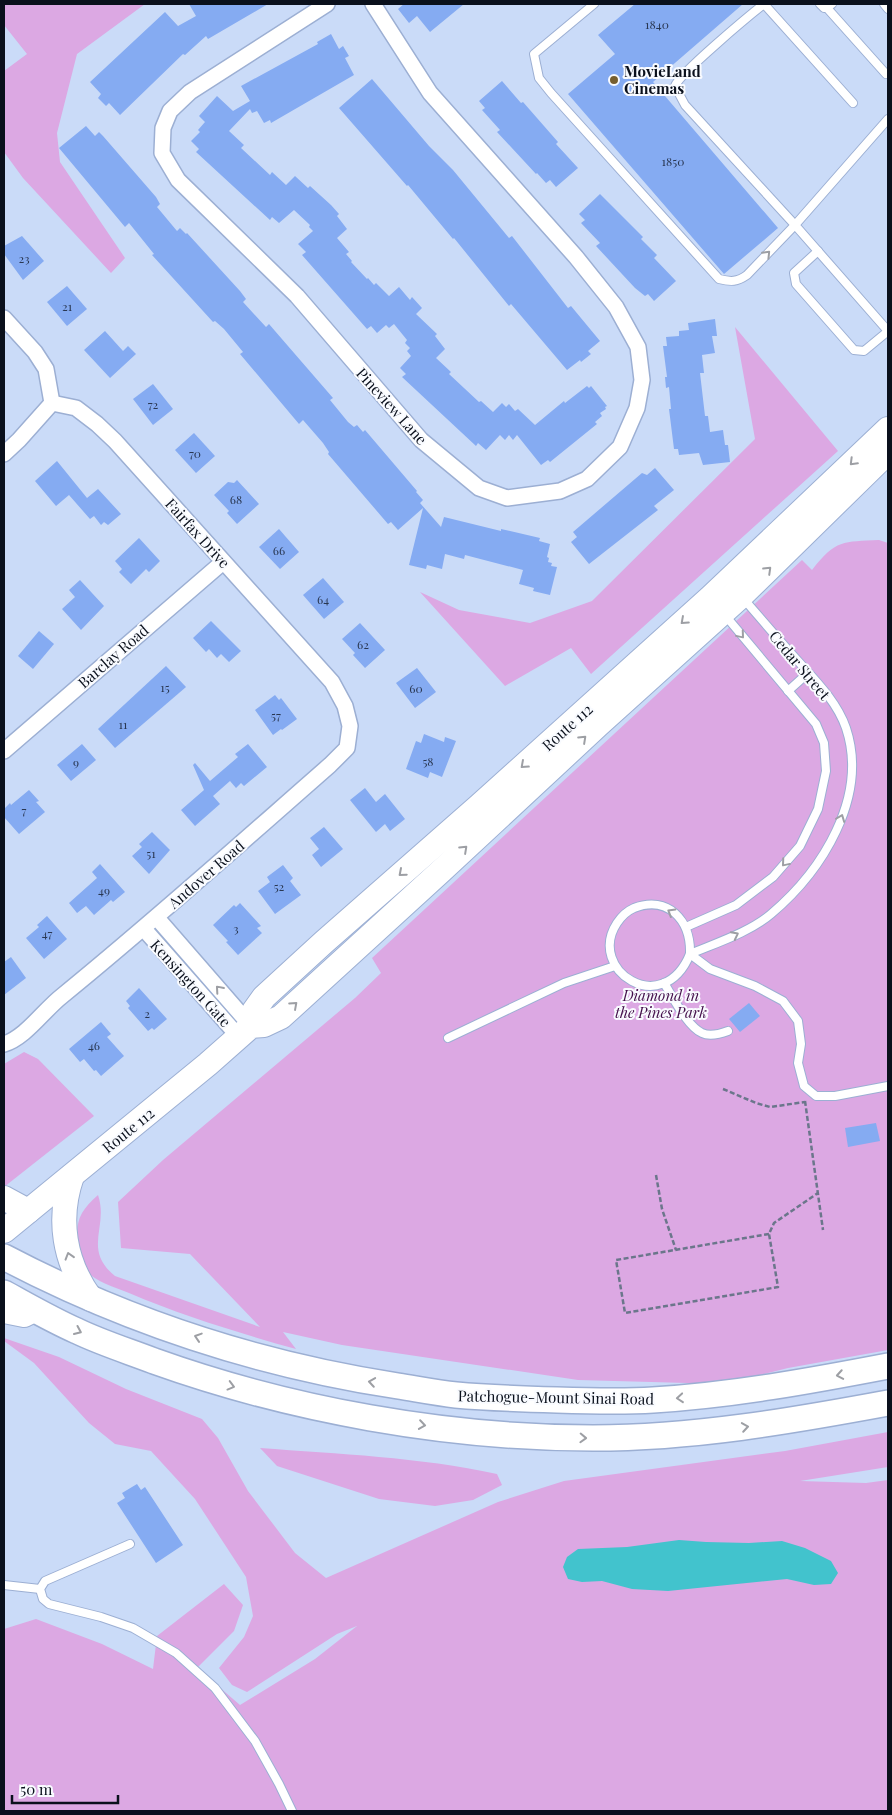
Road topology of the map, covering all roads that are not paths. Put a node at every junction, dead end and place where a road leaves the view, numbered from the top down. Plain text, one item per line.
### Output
1 (327, 4) edge
2 (373, 4) edge
3 (594, 4) edge
4 (764, 4) edge
5 (884, 4) edge
6 (826, 5) edge
7 (888, 8) edge
8 (886, 74) dead end
9 (853, 103) dead end
10 (888, 119) edge
11 (795, 225) junction
12 (818, 251) junction
13 (4, 318) edge
14 (888, 332) edge
15 (52, 403) junction
16 (888, 428) edge
17 (888, 452) edge
18 (4, 454) edge
19 (223, 562) junction
20 (734, 588) junction
21 (716, 605) junction
22 (808, 672) junction
23 (332, 682) joint
24 (788, 691) junction
25 (4, 751) edge
26 (157, 918) junction
27 (686, 927) junction
28 (144, 929) junction
29 (690, 954) junction
30 (615, 966) junction
31 (664, 983) junction
32 (245, 1031) junction
33 (728, 1031) dead end
34 (448, 1038) dead end
35 (7, 1044) edge
36 (888, 1086) edge
37 (72, 1176) junction
38 (4, 1198) edge
39 (28, 1211) junction
40 (4, 1231) edge
41 (4, 1257) edge
42 (4, 1294) edge
43 (92, 1299) junction
44 (34, 1310) junction
45 (4, 1311) edge
46 (888, 1366) edge
47 (530, 1399) junction
48 (888, 1404) edge
49 (530, 1436) junction
50 (130, 1544) dead end
51 (4, 1585) edge
52 (40, 1589) junction
53 (292, 1811) edge

1 - 2 street, Pineview Lane
3 -> 11 lane
4 - 9 lane
4 - 11 lane
5 - 7 lane
6 - 8 lane
10 - 11 lane
11 - 12 lane
12 - 14 lane
12 - 14 lane
13 - 15 street
15 - 18 street
15 - 19 street, Fairfax Drive
16 -> 20 main road, Route 112
20 -> 17 main road, Route 112
19 - 23 street, Fairfax Drive
19 - 25 street, Barclay Road
20 - 21 main road, Route 112
20 - 22 lane, Cedar Street
21 -> 24 lane, Cedar Street
21 - 32 main road, Route 112
22 - 24 lane
29 -> 22 lane, Cedar Street
23 - 26 street, Andover Road
24 -> 27 lane, Cedar Street
26 - 28 street, Andover Road
32 -> 26 street, Kensington Gate
27 - 29 lane
27 -> 30 lane
28 - 32 street, Kensington Gate
28 - 35 street, Andover Road
29 - 31 lane
29 - 36 lane
30 - 31 lane
30 - 34 lane
31 - 33 lane
32 - 37 main road, Route 112
37 - 39 main road, Route 112
43 -> 37 main road
38 - 39 main road
39 - 40 main road, Route 112
41 - 43 highway, Patchogue-Mount Sinai Road
42 - 44 highway
47 -> 43 highway, Patchogue-Mount Sinai Road
44 - 45 main road
44 -> 49 highway
46 -> 47 highway, Patchogue-Mount Sinai Road
47 - 49 highway
49 -> 48 highway
50 - 52 lane
51 - 52 lane
52 - 53 lane

